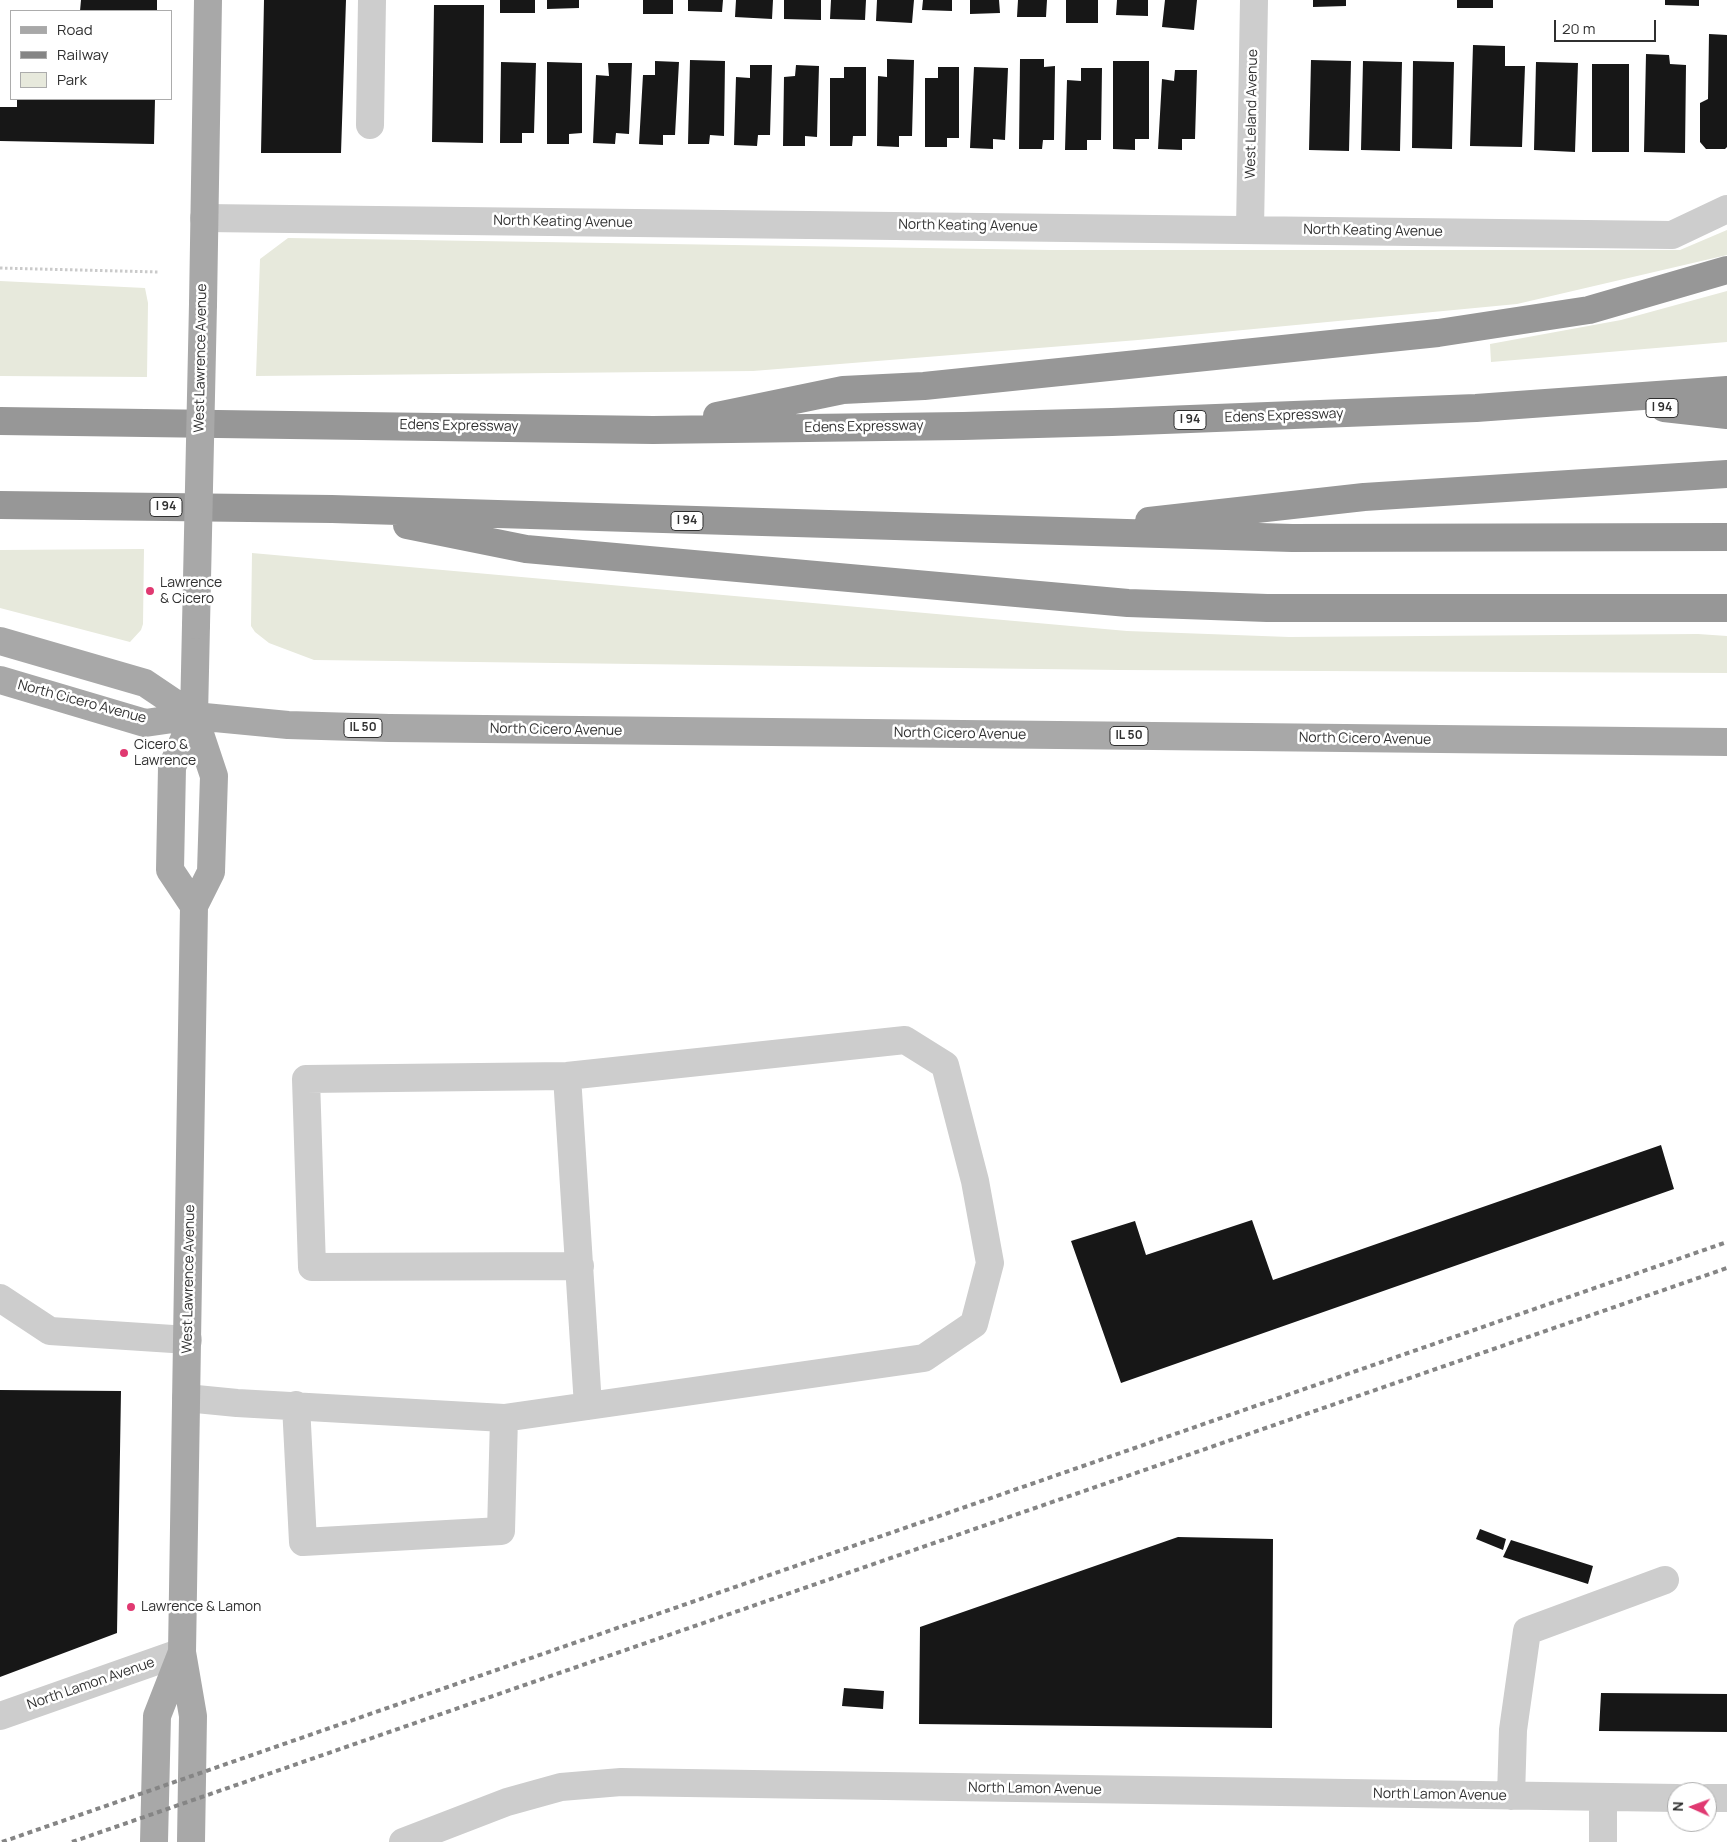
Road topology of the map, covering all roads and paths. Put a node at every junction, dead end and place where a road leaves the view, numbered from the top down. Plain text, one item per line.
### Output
1 (208, 0) edge
2 (372, 0) edge
3 (1254, 0) edge
4 (370, 125) dead end
5 (1727, 209) edge
6 (204, 218) junction
7 (1250, 229) junction
8 (0, 268) edge
9 (1727, 270) edge
10 (158, 272) dead end
11 (1727, 390) edge
12 (1597, 400) junction
13 (1727, 414) edge
14 (0, 421) edge
15 (653, 430) junction
16 (1727, 474) edge
17 (0, 504) edge
18 (332, 509) junction
19 (1043, 532) junction
20 (1727, 537) edge
21 (1727, 608) edge
22 (0, 641) edge
23 (0, 680) edge
24 (194, 716) junction
25 (1727, 742) edge
26 (194, 906) junction
27 (567, 1076) junction
28 (580, 1266) junction
29 (0, 1298) edge
30 (188, 1340) junction
31 (186, 1398) junction
32 (296, 1405) junction
33 (588, 1406) junction
34 (504, 1418) junction
35 (1665, 1580) dead end
36 (182, 1652) junction
37 (0, 1716) edge
38 (1511, 1796) junction
39 (1603, 1797) junction
40 (1667, 1798) edge
41 (154, 1842) edge
42 (191, 1842) edge
43 (403, 1842) edge
44 (1603, 1842) edge

1 - 6 main road, West Lawrence Avenue
2 - 4 street
3 - 7 street, West Leland Avenue
5 - 7 street, North Keating Avenue
6 - 7 street, North Keating Avenue
6 - 24 main road, West Lawrence Avenue, bridge
8 - 10 path
9 - 15 highway
11 - 12 highway, Edens Expressway / I 94
12 - 13 highway, I 94
12 - 15 highway, Edens Expressway / I 94
14 - 15 highway, Edens Expressway / I 94
16 - 19 highway, I 94
17 - 18 highway, I 94
18 - 19 highway, I 94
18 - 21 highway
19 - 20 highway, I 94
22 - 24 main road, North Cicero Avenue / IL 50
23 - 24 main road, North Cicero Avenue / IL 50
24 - 25 main road, North Cicero Avenue / IL 50
24 - 26 main road, West Lawrence Avenue
24 - 26 main road, West Lawrence Avenue
26 - 30 main road, West Lawrence Avenue
27 - 28 street
27 - 28 street
27 - 33 street
28 - 33 street
29 - 30 street
30 - 31 main road, West Lawrence Avenue
31 - 32 street
31 - 36 main road, West Lawrence Avenue
32 - 34 street
32 - 34 street
33 - 34 street
35 - 38 street
36 - 37 street, North Lamon Avenue
36 - 41 main road, West Lawrence Avenue
36 - 42 main road, West Lawrence Avenue
38 - 39 street, North Lamon Avenue
38 - 43 street, North Lamon Avenue
39 - 40 street, North Lamon Avenue
39 - 44 street

